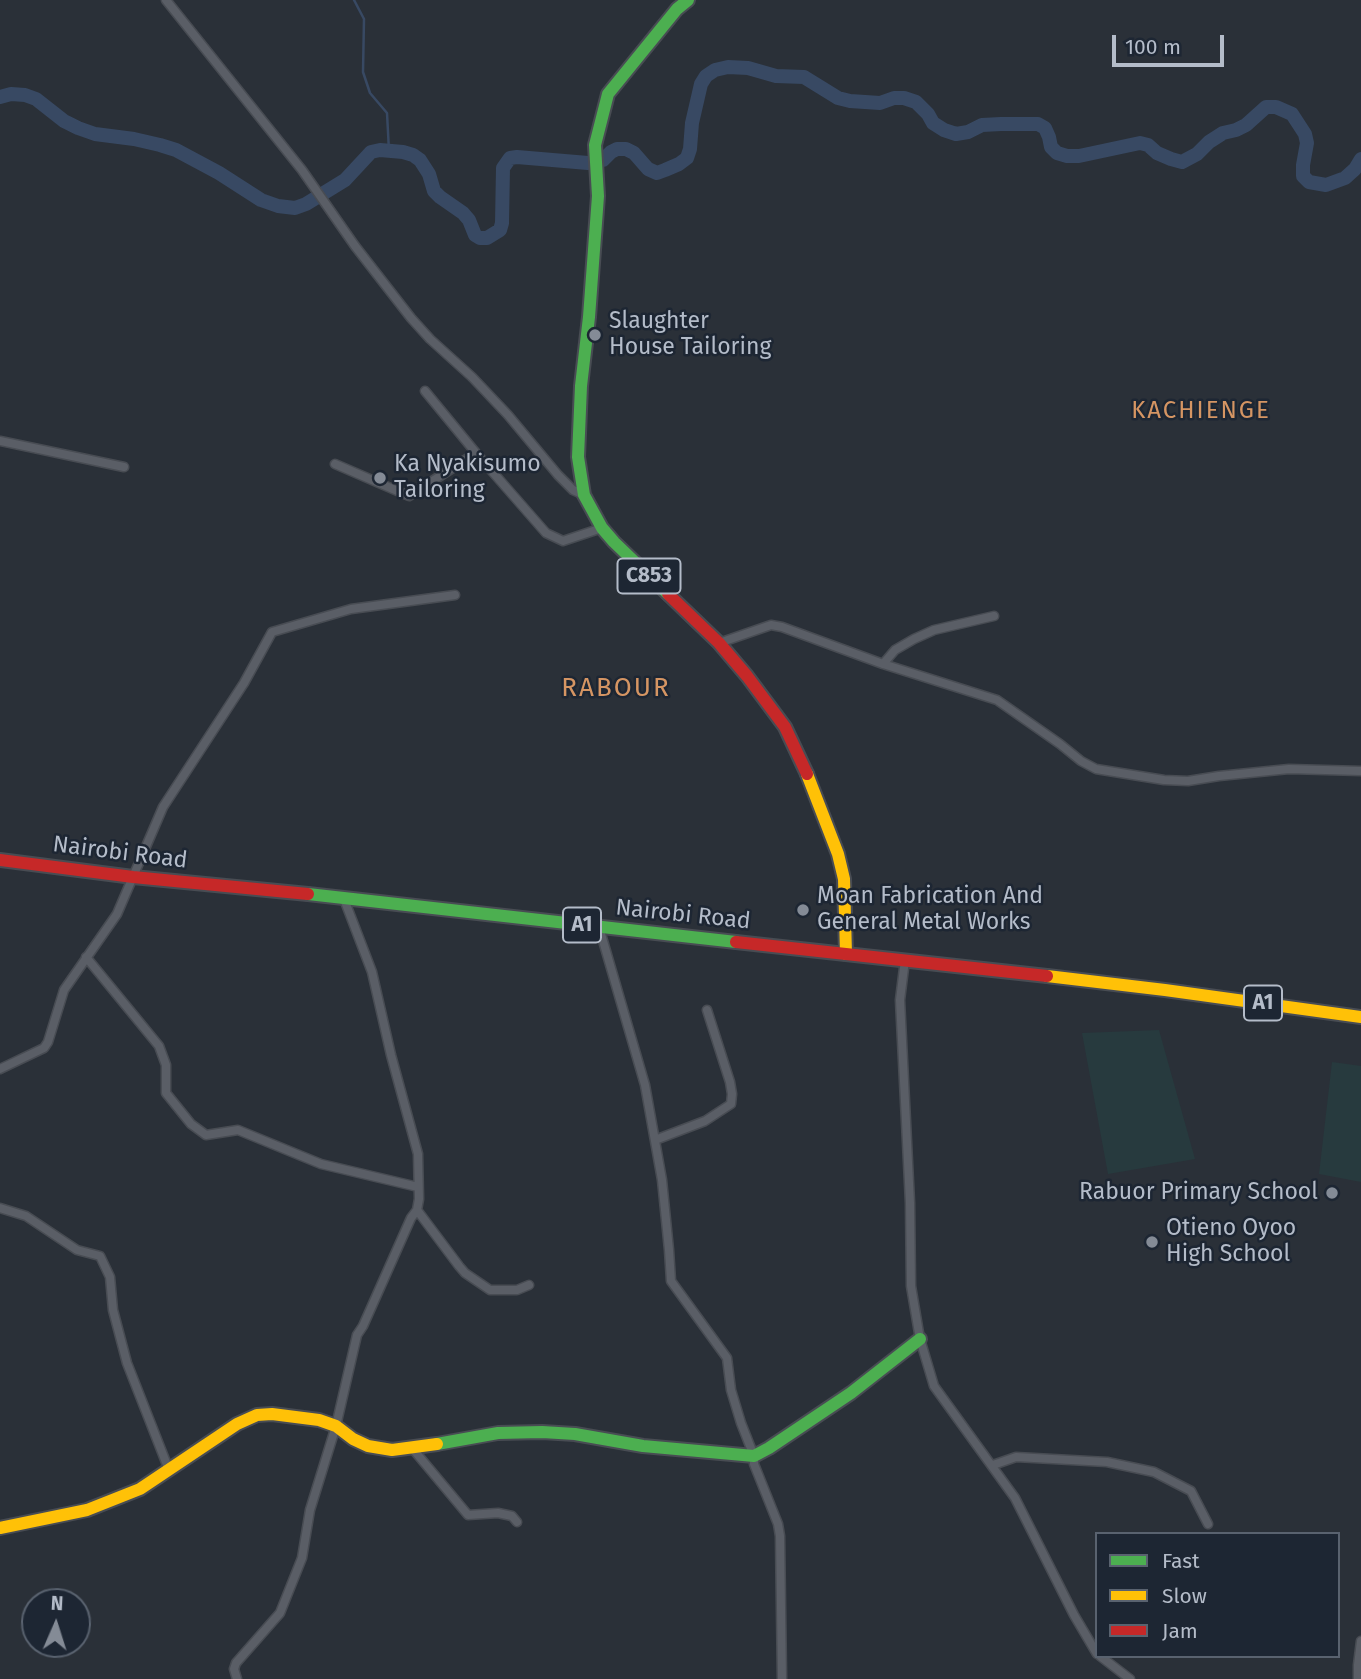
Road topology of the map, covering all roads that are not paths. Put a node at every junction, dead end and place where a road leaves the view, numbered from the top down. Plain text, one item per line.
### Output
1 (166, 0) edge
2 (688, 0) edge
3 (425, 391) dead end
4 (0, 441) edge
5 (476, 453) junction
6 (335, 464) dead end
7 (124, 467) dead end
8 (584, 495) junction
9 (602, 528) junction
10 (455, 595) dead end
11 (994, 616) dead end
12 (719, 643) junction
13 (883, 664) junction
14 (1361, 771) edge
15 (0, 860) edge
16 (133, 877) junction
17 (344, 898) junction
18 (598, 927) junction
19 (846, 954) junction
20 (86, 957) junction
21 (905, 960) junction
22 (707, 1010) dead end
23 (1361, 1017) edge
24 (0, 1069) edge
25 (655, 1140) junction
26 (418, 1187) junction
27 (0, 1208) edge
28 (417, 1210) junction
29 (529, 1285) dead end
30 (920, 1339) junction
31 (336, 1426) junction
32 (412, 1448) junction
33 (754, 1456) junction
34 (993, 1465) junction
35 (169, 1470) junction
36 (517, 1522) dead end
37 (1208, 1524) dead end
38 (0, 1528) edge
39 (1361, 1641) edge
40 (1095, 1650) edge
41 (1102, 1658) edge
42 (237, 1679) edge
43 (782, 1679) edge
44 (1130, 1679) edge
45 (1359, 1679) edge

1 - 8 street
2 - 8 main road, C853
3 - 5 street
4 - 7 street
5 - 6 street
5 - 9 street
8 - 9 main road, C853
9 - 12 main road, C853
10 - 16 street
11 - 13 street
12 - 13 street
12 - 19 main road, C853
13 - 14 street
15 - 16 main road, Nairobi Road / A1
16 - 17 main road, Nairobi Road / A1
16 - 20 street
17 - 18 main road, Nairobi Road / A1
17 - 26 street
18 - 19 main road, Nairobi Road / A1
18 - 25 street
19 - 21 main road, Nairobi Road / A1
20 - 24 street
20 - 26 street
21 - 23 main road, Nairobi Road / A1
21 - 30 street
22 - 25 street
25 - 33 street
26 - 28 street
27 - 35 street
28 - 29 street
28 - 31 street
30 - 33 main road
30 - 34 street
31 - 32 main road
31 - 35 main road
31 - 42 street
32 - 33 main road
32 - 36 street
33 - 43 street
34 - 37 street
34 - 40 street
35 - 38 main road
39 - 45 street
41 - 44 street

